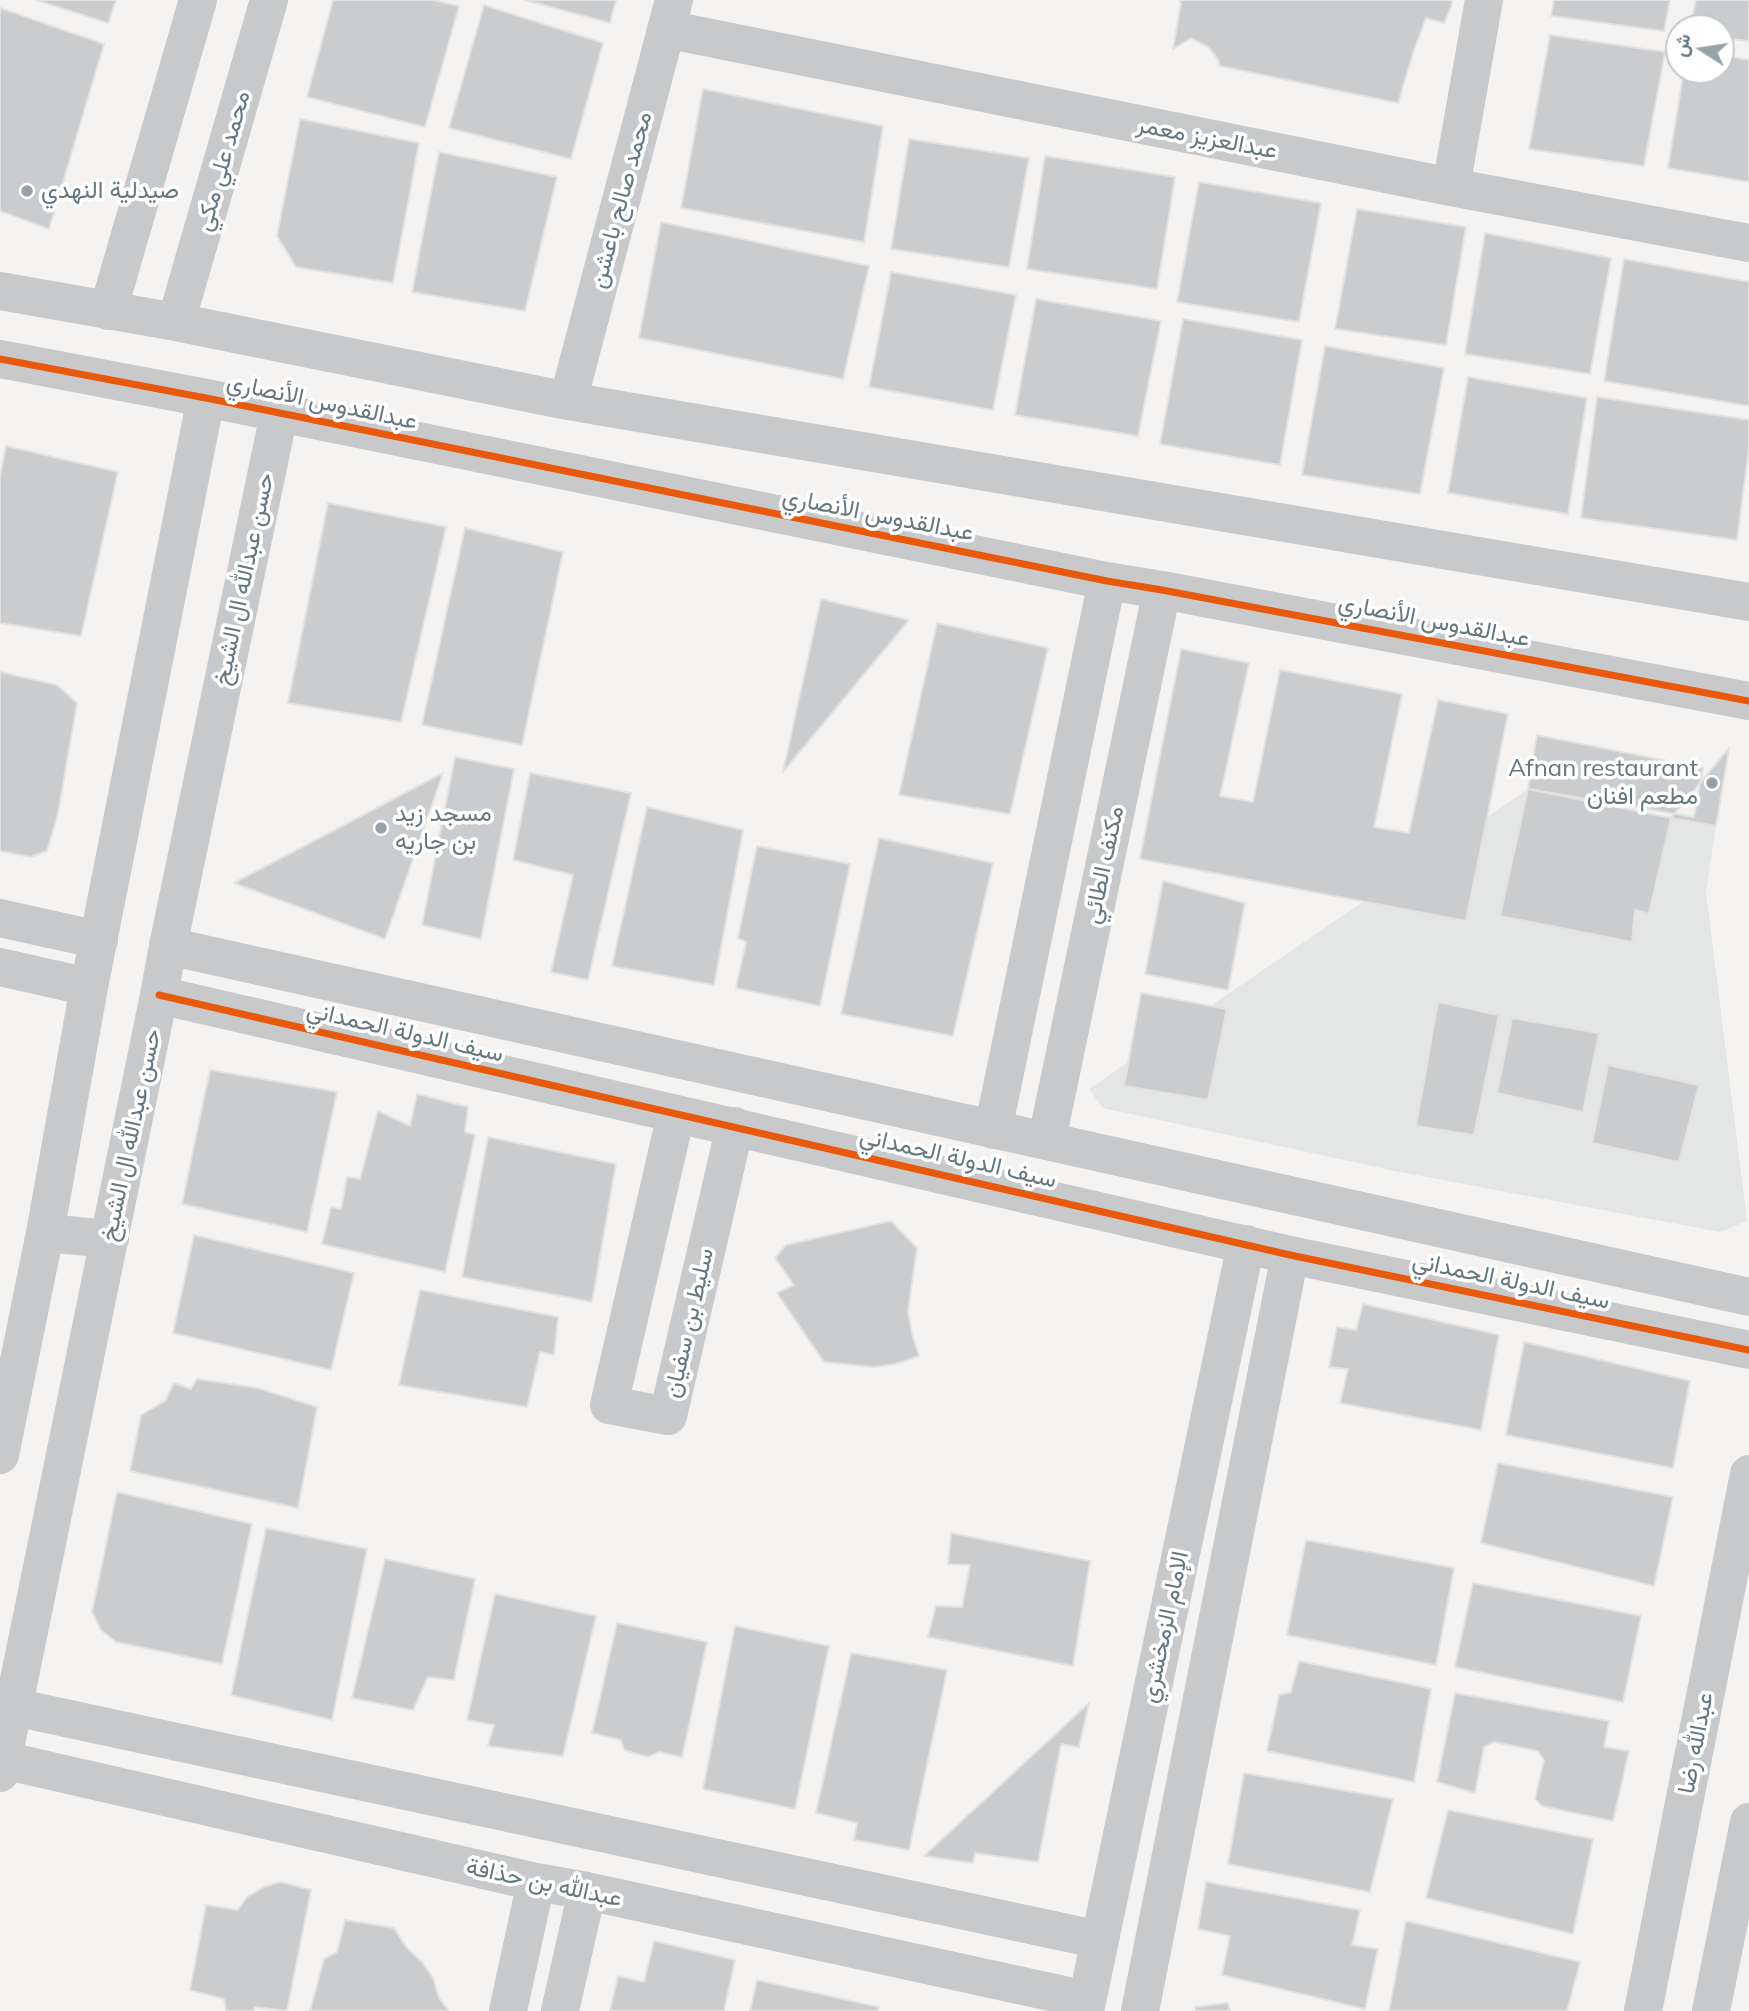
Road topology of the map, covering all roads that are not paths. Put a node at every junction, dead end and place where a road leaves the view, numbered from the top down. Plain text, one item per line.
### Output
1 (198, 0) edge
2 (269, 0) edge
3 (1484, 0) edge
4 (670, 15) edge
5 (1451, 187) junction
6 (1749, 243) edge
7 (0, 291) edge
8 (108, 311) junction
9 (176, 322) junction
10 (0, 359) edge
11 (206, 398) junction
12 (568, 401) junction
13 (279, 414) junction
14 (1107, 581) junction
15 (1162, 590) junction
16 (1749, 602) edge
17 (1749, 701) edge
18 (0, 918) edge
19 (99, 940) junction
20 (168, 946) junction
21 (0, 967) edge
22 (89, 987) junction
23 (159, 995) junction
24 (676, 1114) junction
25 (735, 1126) junction
26 (993, 1130) junction
27 (1047, 1139) junction
28 (45, 1233) junction
29 (110, 1239) junction
30 (1246, 1244) junction
31 (1290, 1255) junction
32 (1749, 1297) edge
33 (1749, 1350) edge
34 (0, 1455) edge
35 (1749, 1474) edge
36 (14, 1707) junction
37 (1, 1767) edge
38 (1749, 1822) edge
39 (536, 1882) junction
40 (587, 1891) junction
41 (1100, 1940) junction
42 (1086, 2005) edge
43 (508, 2011) edge
44 (560, 2011) edge
45 (1140, 2011) edge
46 (1643, 2011) edge
47 (1711, 2011) edge

1 - 8 street
2 - 9 street, محمد علي مكي
3 - 5 street
4 - 5 street, عبدالعزيز معمر
4 - 12 street, محمد صالح باعشن
5 - 6 street, عبدالعزيز معمر
7 - 8 street, عبدالقدوس الأنصاري
8 - 9 street, عبدالقدوس الأنصاري
9 - 12 street, عبدالقدوس الأنصاري
10 - 11 street, عبدالقدوس الأنصاري
11 - 13 street, عبدالقدوس الأنصاري
11 - 19 street
12 - 16 street, عبدالقدوس الأنصاري
13 - 14 street, عبدالقدوس الأنصاري
13 - 20 street, حسن عبدالله ال الشيخ
14 - 15 street, عبدالقدوس الأنصاري
14 - 26 street
15 - 17 street, عبدالقدوس الأنصاري
15 - 27 street, مكنف الطائي
18 - 19 street
19 - 22 street
20 - 23 street, حسن عبدالله ال الشيخ
20 - 26 street, سيف الدولة الحمداني
21 - 22 street
22 - 28 street
23 - 24 street, سيف الدولة الحمداني
23 - 29 street, حسن عبدالله ال الشيخ
24 - 25 street, سيف الدولة الحمداني
24 - 25 street, سليط بن سفيان
25 - 30 street, سيف الدولة الحمداني
26 - 27 street, سيف الدولة الحمداني
27 - 32 street, سيف الدولة الحمداني
28 - 29 street
28 - 34 street
29 - 36 street, حسن عبدالله ال الشيخ
30 - 31 street, سيف الدولة الحمداني
30 - 41 street, الإمام الزمخشري
31 - 33 street, سيف الدولة الحمداني
31 - 45 street, الإمام الزمخشري
35 - 46 street, عبدالله رضا
36 - 37 street, حسن عبدالله ال الشيخ
36 - 41 street
37 - 39 street, عبدالله بن حذافة
38 - 47 street
39 - 40 street, عبدالله بن حذافة
39 - 43 street
40 - 42 street, عبدالله بن حذافة
40 - 44 street
41 - 42 street, الإمام الزمخشري

